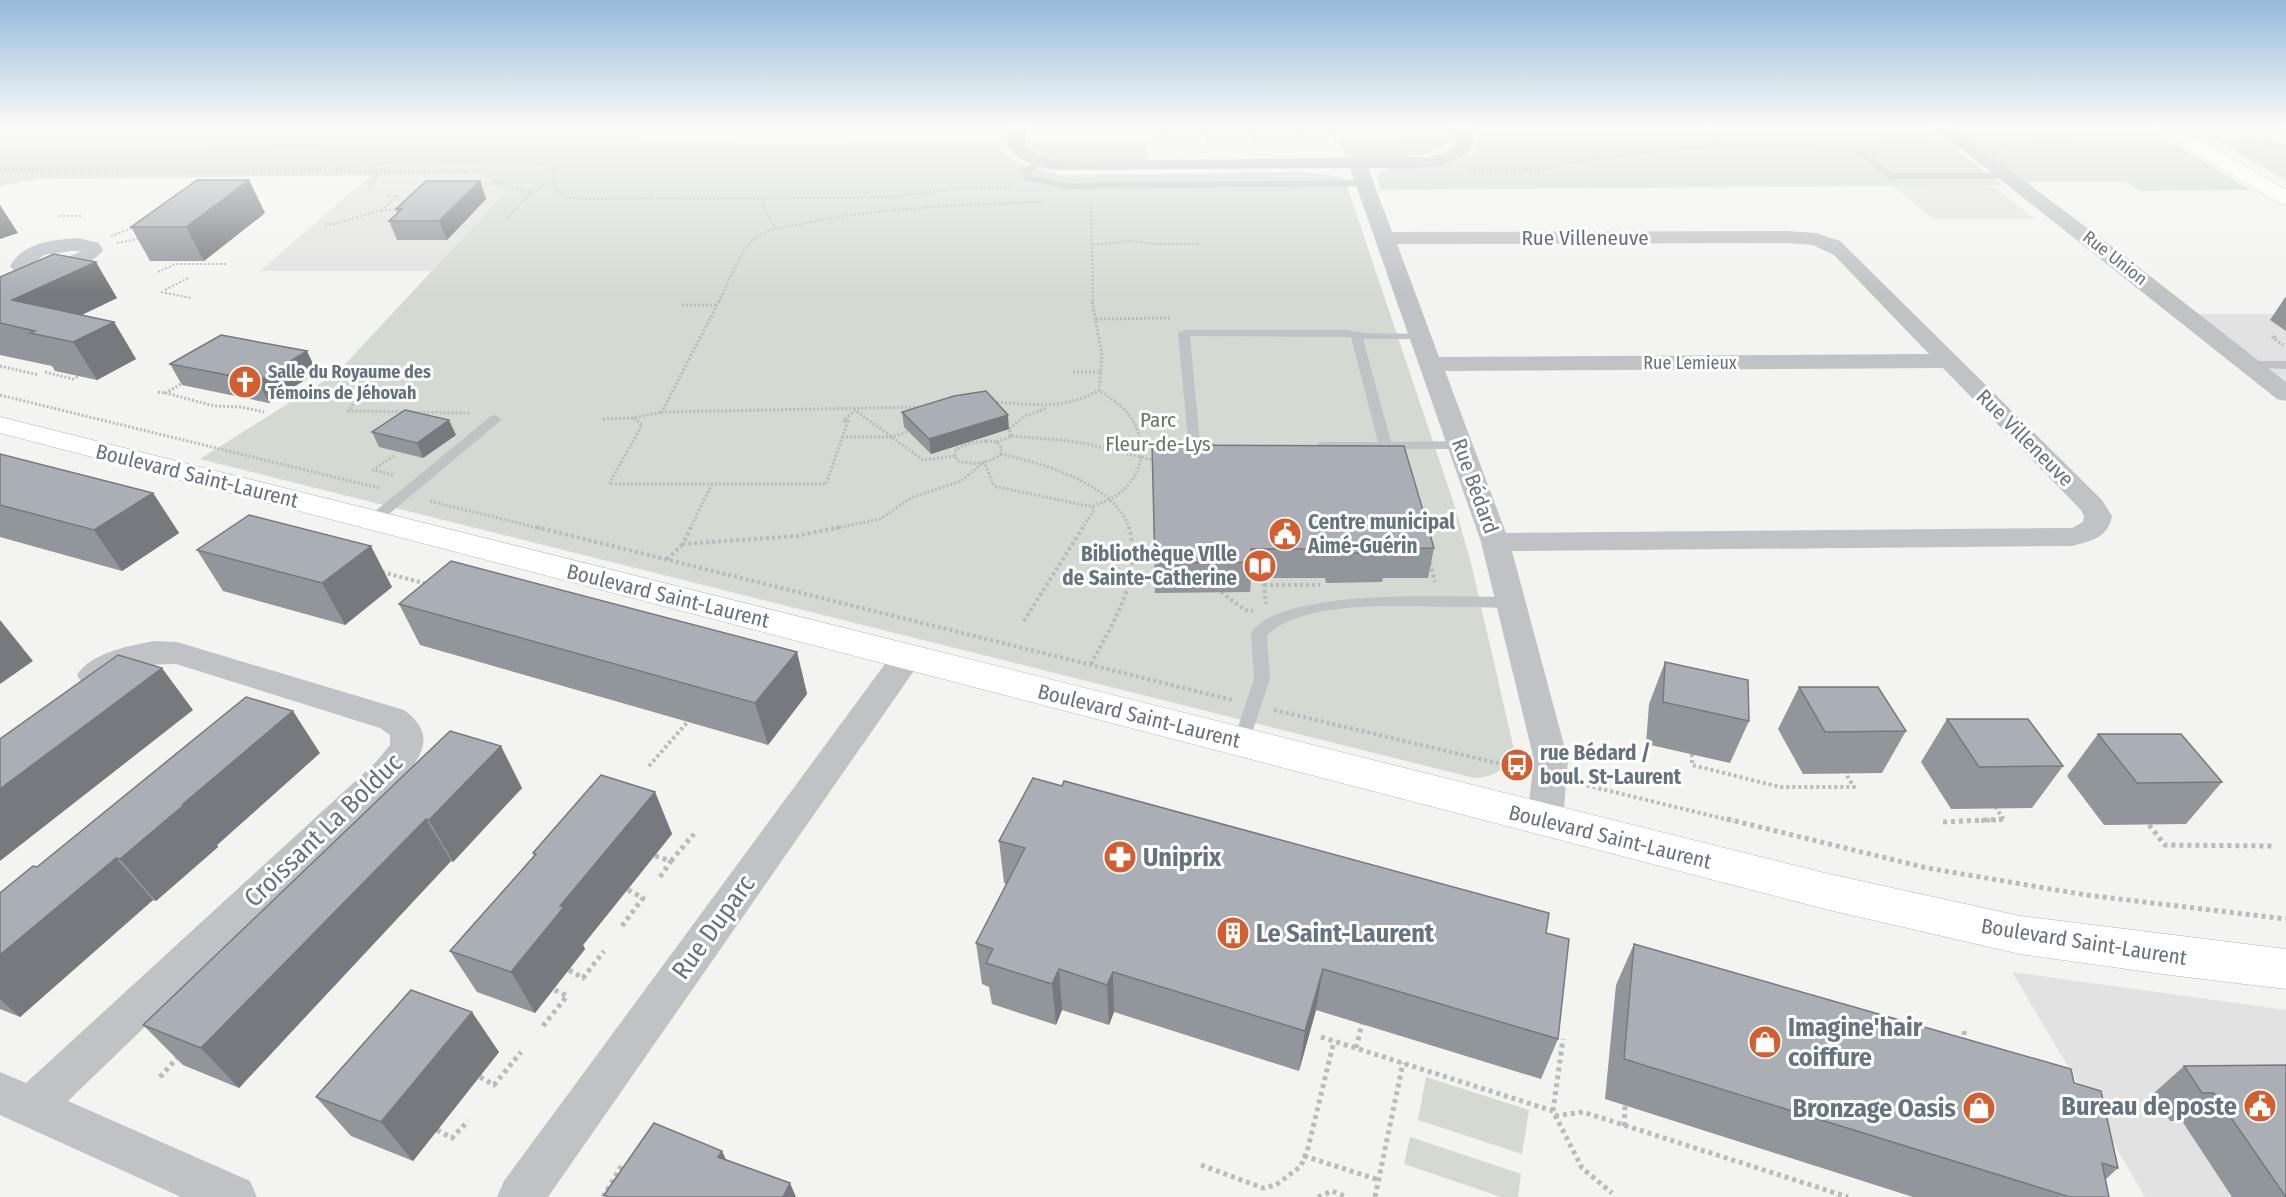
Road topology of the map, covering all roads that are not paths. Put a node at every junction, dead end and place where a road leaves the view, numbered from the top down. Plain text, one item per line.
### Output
1 (1364, 182) edge
2 (2016, 182) edge
3 (2253, 182) edge
4 (2286, 199) edge
5 (1386, 238) junction
6 (51, 270) junction
7 (24, 288) edge
8 (1356, 334) junction
9 (1421, 336) junction
10 (1948, 362) junction
11 (1431, 364) junction
12 (2248, 364) junction
13 (2286, 365) edge
14 (2286, 394) edge
15 (495, 419) dead end
16 (0, 425) edge
17 (1223, 446) edge
18 (1305, 446) edge
19 (1386, 446) junction
20 (1461, 446) junction
21 (372, 521) junction
22 (1495, 542) junction
23 (1511, 602) junction
24 (907, 657) junction
25 (65, 695) edge
26 (1241, 742) junction
27 (1545, 819) junction
28 (2286, 969) edge
29 (16, 1100) edge
30 (234, 1197) edge
31 (520, 1197) edge

1 - 5 street, Rue Bédard
2 - 12 street, Rue Union
3 - 4 street
5 - 9 street, Rue Bédard
5 - 10 street, Rue Villeneuve
6 - 6 street
6 - 7 street
8 - 9 lane
8 - 17 lane
8 - 19 lane
9 - 11 street, Rue Bédard
10 - 11 street, Rue Lemieux
10 - 22 street, Rue Villeneuve
11 - 20 street, Rue Bédard
12 - 13 lane
12 - 14 street, Rue Union
15 - 21 lane
16 - 21 street, Boulevard Saint-Laurent
18 - 19 lane
19 - 20 lane
20 - 22 street, Rue Bédard
21 - 24 street, Boulevard Saint-Laurent
22 - 23 street, Rue Bédard
23 - 26 lane
23 - 27 street, Rue Bédard
24 - 26 street, Boulevard Saint-Laurent
24 - 31 street, Rue Duparc
25 - 29 street, Croissant La Bolduc
26 - 27 street, Boulevard Saint-Laurent
27 - 28 street, Boulevard Saint-Laurent
29 - 30 street

